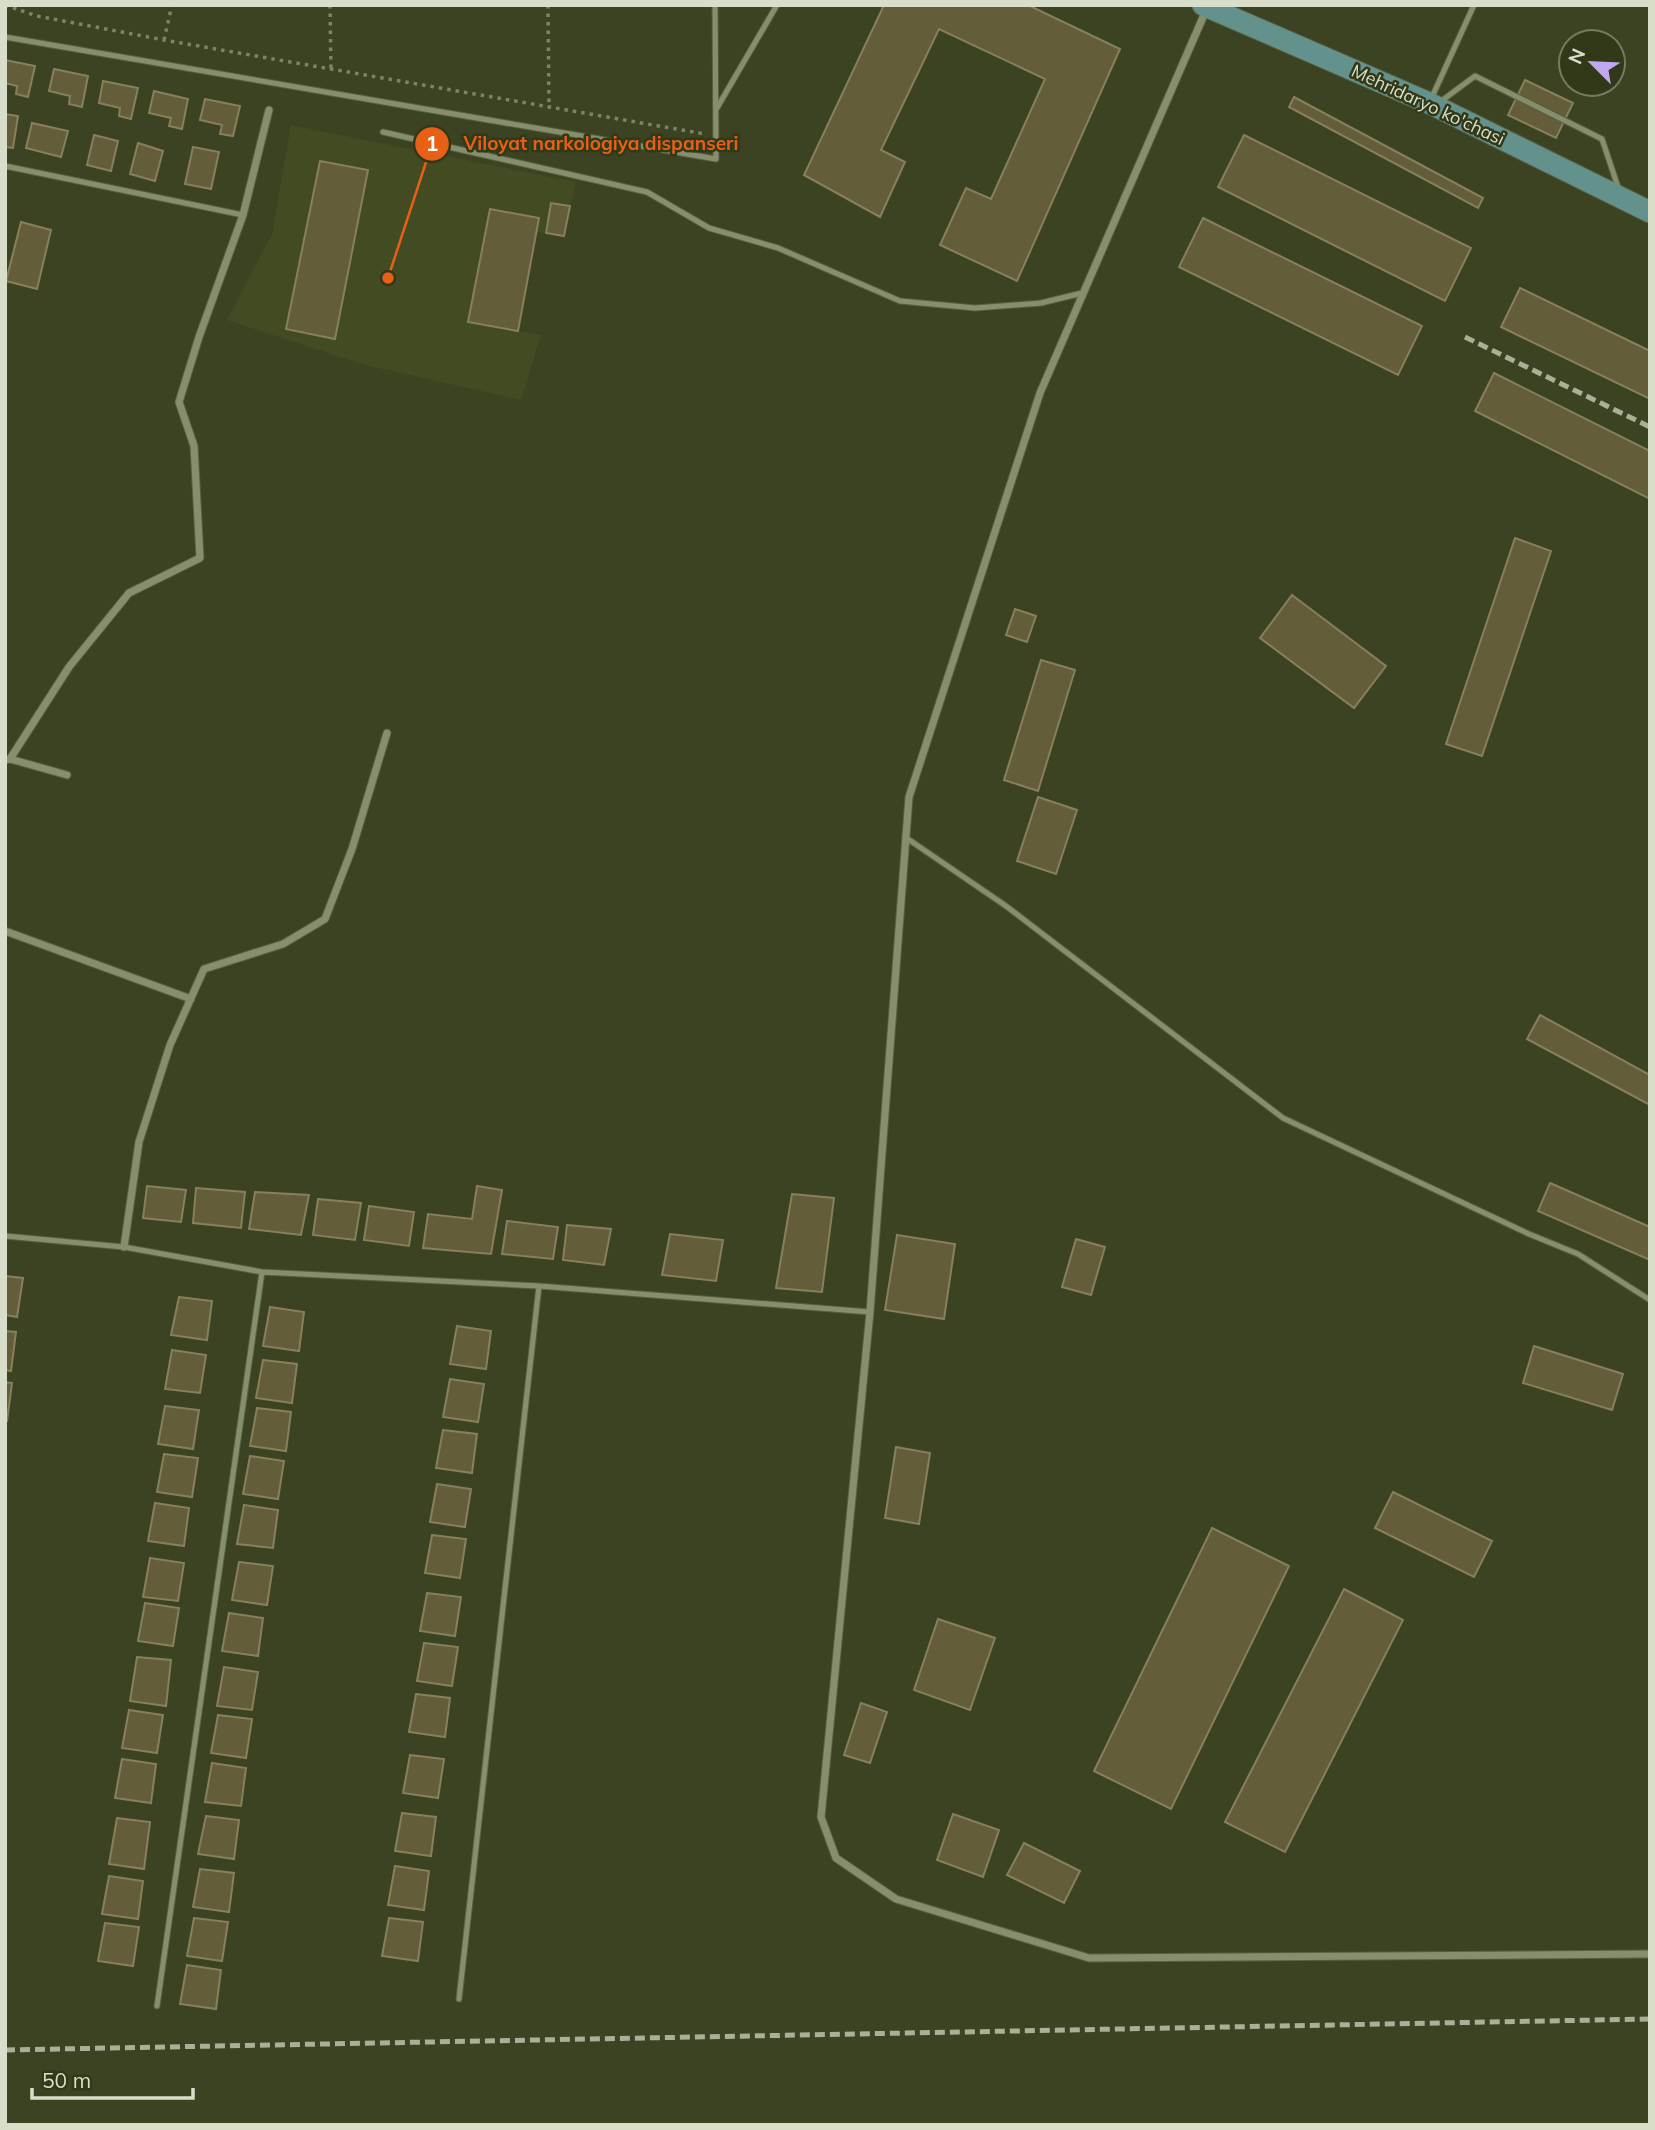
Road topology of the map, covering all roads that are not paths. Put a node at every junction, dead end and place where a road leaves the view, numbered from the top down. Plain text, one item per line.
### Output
1 (715, 5) edge
2 (777, 5) edge
3 (1474, 5) edge
4 (1205, 6) edge
5 (5, 37) edge
6 (1432, 105) junction
7 (269, 110) dead end
8 (715, 111) junction
9 (383, 132) dead end
10 (5, 166) edge
11 (1622, 199) junction
12 (1650, 212) edge
13 (243, 215) junction
14 (1082, 293) junction
15 (387, 733) dead end
16 (8, 760) edge
17 (67, 775) dead end
18 (905, 837) junction
19 (5, 931) edge
20 (191, 999) junction
21 (5, 1236) edge
22 (124, 1247) junction
23 (262, 1272) junction
24 (539, 1286) junction
25 (1650, 1300) edge
26 (870, 1312) junction
27 (1650, 1954) edge
28 (459, 1999) dead end
29 (157, 2006) dead end

1 - 8 lane
2 - 8 lane
3 - 6 lane
4 - 6 main road, Мehridaryo ko'chasi
4 - 14 street
5 - 8 lane
6 - 11 main road, Мehridaryo ko'chasi
6 - 11 lane
7 - 13 street
9 - 14 lane
10 - 13 lane
11 - 12 main road, Мehridaryo ko'chasi
13 - 16 street
14 - 18 street
15 - 20 street
16 - 17 street
18 - 25 lane
18 - 26 street
19 - 20 street
20 - 22 street
21 - 22 lane
22 - 23 lane
23 - 24 lane
23 - 29 lane
24 - 26 lane
24 - 28 lane
26 - 27 street

